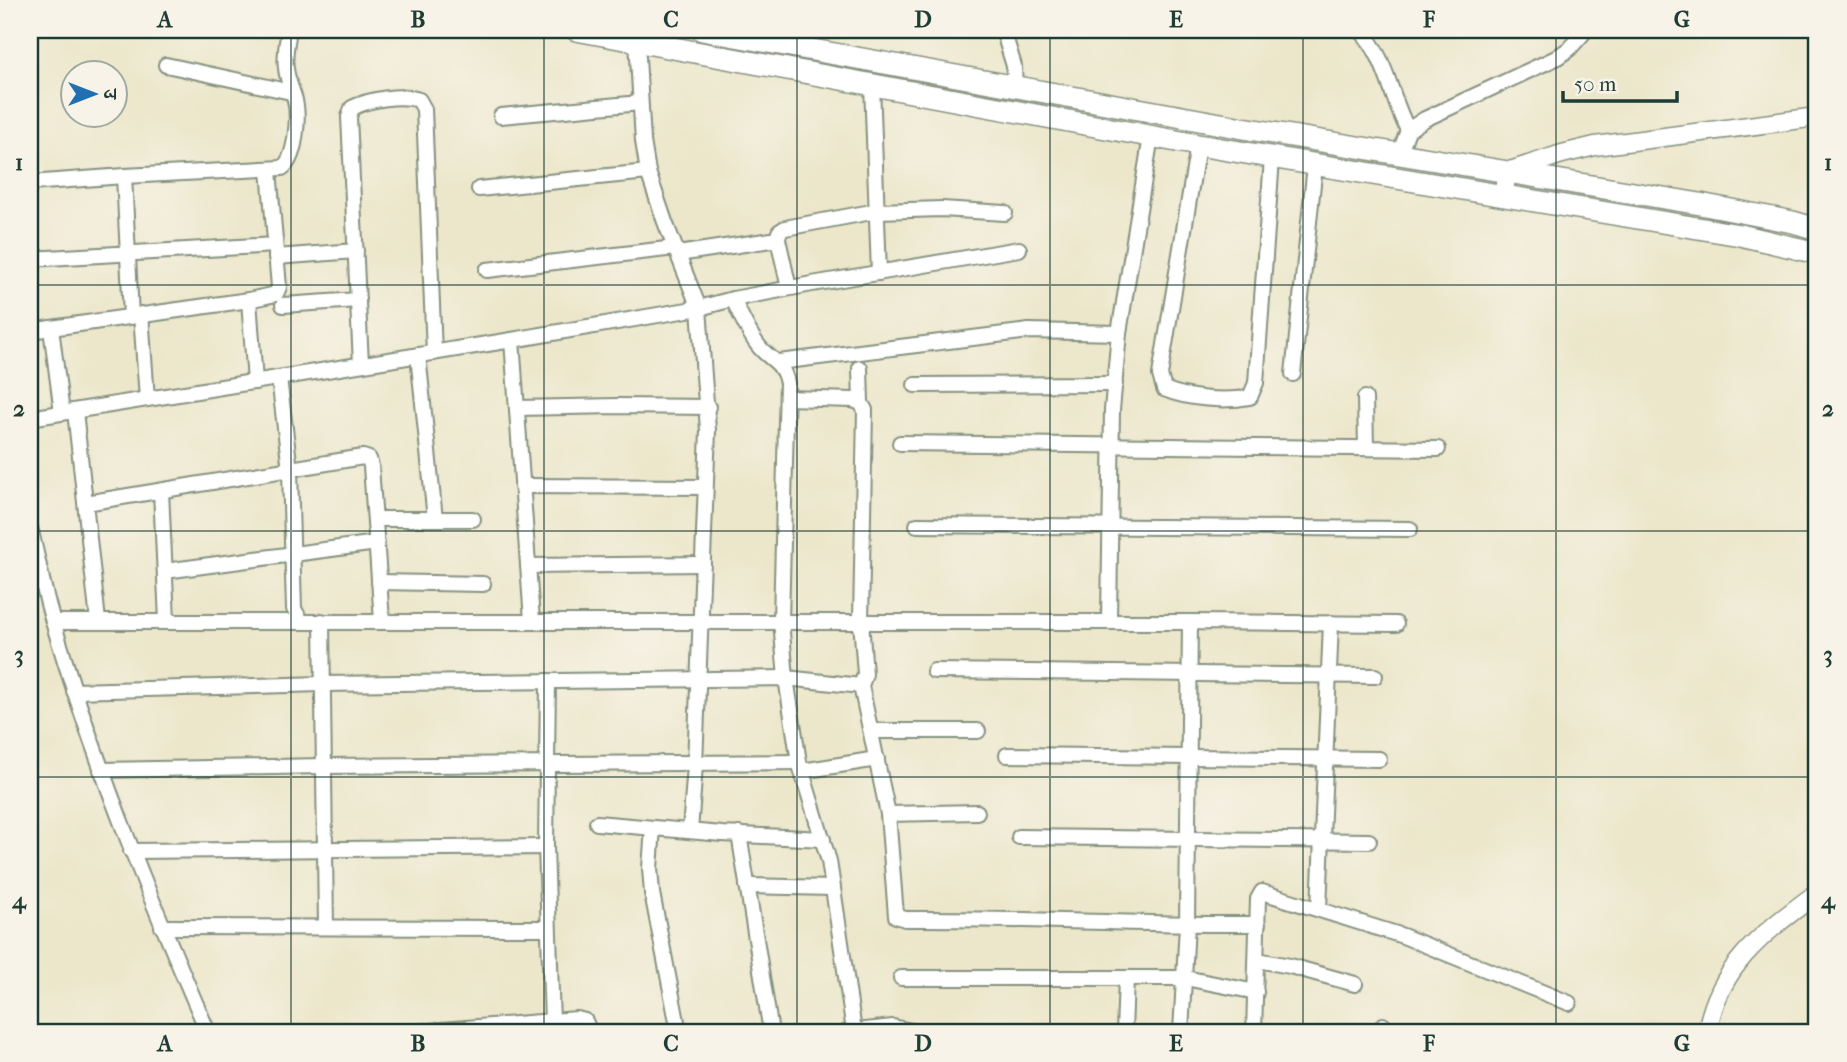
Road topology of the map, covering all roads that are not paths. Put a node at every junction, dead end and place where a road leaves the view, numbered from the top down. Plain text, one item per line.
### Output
1 (289, 30) edge
2 (576, 30) edge
3 (702, 30) edge
4 (1003, 30) edge
5 (1360, 30) edge
6 (1586, 30) edge
7 (637, 41) junction
8 (166, 65) dead end
9 (872, 84) junction
10 (1015, 88) junction
11 (291, 92) junction
12 (640, 103) junction
13 (501, 116) dead end
14 (1817, 117) edge
15 (1408, 130) junction
16 (1151, 136) junction
17 (1198, 145) junction
18 (1399, 155) junction
19 (1272, 158) junction
20 (1315, 165) junction
21 (270, 170) junction
22 (648, 172) junction
23 (1507, 172) junction
24 (124, 176) junction
25 (30, 183) edge
26 (479, 189) dead end
27 (1503, 197) junction
28 (877, 211) junction
29 (1005, 213) dead end
30 (1817, 229) edge
31 (778, 239) junction
32 (1019, 249) dead end
33 (275, 251) junction
34 (356, 251) junction
35 (676, 251) junction
36 (128, 252) junction
37 (1817, 253) edge
38 (30, 259) edge
39 (487, 270) dead end
40 (880, 273) junction
41 (789, 288) junction
42 (733, 299) junction
43 (249, 300) junction
44 (358, 300) junction
45 (283, 305) dead end
46 (699, 308) junction
47 (136, 315) junction
48 (51, 328) junction
49 (30, 331) edge
50 (1119, 333) junction
51 (512, 340) junction
52 (434, 353) junction
53 (418, 355) junction
54 (779, 362) junction
55 (361, 364) junction
56 (860, 368) dead end
57 (1293, 374) dead end
58 (279, 378) junction
59 (255, 382) junction
60 (1115, 384) junction
61 (915, 385) dead end
62 (787, 398) junction
63 (1365, 398) dead end
64 (147, 399) junction
65 (861, 403) junction
66 (708, 407) junction
67 (517, 408) junction
68 (69, 412) junction
69 (30, 418) edge
70 (900, 443) dead end
71 (1111, 444) junction
72 (1366, 448) junction
73 (1438, 449) dead end
74 (290, 470) junction
75 (522, 486) junction
76 (705, 487) junction
77 (161, 491) junction
78 (86, 503) junction
79 (375, 519) junction
80 (435, 519) junction
81 (473, 519) dead end
82 (917, 525) dead end
83 (30, 527) edge
84 (1110, 527) junction
85 (1410, 529) dead end
86 (377, 543) junction
87 (292, 553) junction
88 (703, 564) junction
89 (528, 566) junction
90 (165, 571) junction
91 (379, 582) junction
92 (483, 584) dead end
93 (98, 621) junction
94 (167, 621) junction
95 (301, 621) junction
96 (322, 621) junction
97 (382, 621) junction
98 (532, 621) junction
99 (701, 621) junction
100 (781, 621) junction
101 (861, 621) junction
102 (1109, 621) junction
103 (53, 622) junction
104 (1190, 622) junction
105 (1331, 624) junction
106 (1395, 624) dead end
107 (934, 671) dead end
108 (1189, 674) junction
109 (1329, 676) junction
110 (1375, 676) dead end
111 (786, 678) junction
112 (699, 679) junction
113 (548, 681) junction
114 (322, 684) junction
115 (861, 686) junction
116 (74, 691) junction
117 (872, 731) junction
118 (978, 731) dead end
119 (1007, 755) dead end
120 (1188, 756) junction
121 (877, 759) junction
122 (1325, 759) junction
123 (1379, 759) dead end
124 (547, 763) junction
125 (695, 765) junction
126 (324, 766) junction
127 (801, 767) junction
128 (101, 770) junction
129 (977, 812) dead end
130 (888, 814) junction
131 (597, 823) dead end
132 (653, 828) junction
133 (690, 831) junction
134 (739, 834) junction
135 (1019, 837) dead end
136 (823, 839) junction
137 (1188, 840) junction
138 (1369, 841) dead end
139 (1322, 842) junction
140 (546, 847) junction
141 (326, 848) junction
142 (131, 851) junction
143 (747, 886) junction
144 (833, 888) junction
145 (1817, 893) edge
146 (1319, 909) junction
147 (1258, 924) junction
148 (1187, 925) junction
149 (162, 927) junction
150 (326, 927) junction
151 (548, 928) junction
152 (1257, 960) junction
153 (901, 978) dead end
154 (1126, 978) junction
155 (1185, 978) junction
156 (1355, 984) dead end
157 (1256, 992) junction
158 (1569, 1003) dead end
159 (552, 1022) junction
160 (208, 1032) edge
161 (416, 1032) edge
162 (590, 1032) edge
163 (679, 1032) edge
164 (771, 1032) edge
165 (850, 1032) edge
166 (915, 1032) edge
167 (1124, 1032) edge
168 (1181, 1032) edge
169 (1254, 1032) edge
170 (1707, 1032) edge

1 - 11 street
2 - 7 main road
3 - 10 main road
4 - 10 street
5 - 15 street
6 - 15 street
7 - 9 main road
7 - 12 street
8 - 11 street
9 - 16 main road
9 - 28 street
10 - 18 main road
11 - 21 street
12 - 13 street
12 - 22 street
14 - 23 street
15 - 18 street
16 - 17 main road
16 - 50 street
17 - 19 main road
17 - 19 street
18 - 23 main road
19 - 20 main road
20 - 27 main road
20 - 57 street
21 - 24 street
21 - 33 street
22 - 26 street
22 - 35 street
23 - 27 street
23 - 30 main road
24 - 25 street
24 - 36 street
27 - 37 main road
28 - 29 street
28 - 31 street
28 - 40 street
31 - 35 street
31 - 41 street
32 - 40 street
33 - 34 street
33 - 36 street
33 - 43 street
34 - 44 street
34 - 52 street
35 - 39 street
35 - 46 street
36 - 38 street
36 - 47 street
40 - 41 street
41 - 42 street
42 - 46 street
42 - 54 street
43 - 47 street
43 - 59 street
44 - 45 street
44 - 55 street
46 - 51 street
46 - 66 street
47 - 48 street
47 - 64 street
48 - 49 street
48 - 68 street
50 - 54 street
50 - 60 street
51 - 52 street
51 - 67 street
52 - 53 street
53 - 55 street
53 - 80 street
54 - 62 street
55 - 58 street
56 - 65 street
58 - 59 street
58 - 74 street
59 - 64 street
60 - 61 street
60 - 71 street
62 - 65 street
62 - 100 street
63 - 72 street
64 - 68 street
65 - 101 street
66 - 67 street
66 - 76 street
67 - 75 street
68 - 69 street
68 - 78 street
70 - 71 street
71 - 72 street
71 - 84 street
72 - 73 street
74 - 77 street
74 - 79 street
74 - 87 street
75 - 76 street
75 - 89 street
76 - 88 street
77 - 78 street
77 - 90 street
78 - 93 street
79 - 80 street
79 - 86 street
80 - 81 street
82 - 84 street
83 - 103 street
84 - 85 street
84 - 102 street
86 - 87 street
86 - 91 street
87 - 90 street
87 - 95 street
88 - 89 street
88 - 99 street
89 - 98 street
90 - 94 street
91 - 92 street
91 - 97 street
93 - 94 street
93 - 103 street
94 - 95 street
95 - 96 street
96 - 97 street
96 - 114 street
97 - 98 street
98 - 99 street
99 - 100 street
99 - 112 street
100 - 101 street
100 - 111 street
101 - 102 street
101 - 115 street
102 - 104 street
103 - 116 street
104 - 105 street
104 - 108 street
105 - 106 street
105 - 109 street
107 - 108 street
108 - 109 street
108 - 120 street
109 - 110 street
109 - 122 street
111 - 112 street
111 - 115 street
111 - 127 street
112 - 113 street
112 - 125 street
113 - 114 street
113 - 124 street
114 - 116 street
114 - 126 street
115 - 117 street
116 - 128 street
117 - 118 street
117 - 121 street
119 - 120 street
120 - 122 street
120 - 137 street
121 - 127 street
121 - 130 street
122 - 123 street
122 - 139 street
124 - 125 street
124 - 126 street
124 - 140 street
125 - 127 street
125 - 133 street
126 - 128 street
126 - 141 street
127 - 136 street
128 - 142 street
129 - 130 street
130 - 148 street
131 - 132 street
132 - 133 street
132 - 163 street
133 - 134 street
134 - 136 street
134 - 143 street
135 - 137 street
136 - 144 street
137 - 139 street
137 - 148 street
138 - 139 street
139 - 146 street
140 - 141 street
140 - 151 street
141 - 142 street
141 - 150 street
142 - 149 street
143 - 144 street
143 - 164 street
144 - 165 street
145 - 170 street
146 - 147 street
146 - 158 street
147 - 148 street
147 - 152 street
148 - 155 street
149 - 150 street
149 - 160 street
150 - 151 street
151 - 159 street
152 - 156 street
152 - 157 street
153 - 154 street
154 - 155 street
154 - 167 street
155 - 157 street
155 - 168 street
157 - 169 street
159 - 161 street
159 - 162 street
165 - 166 street

